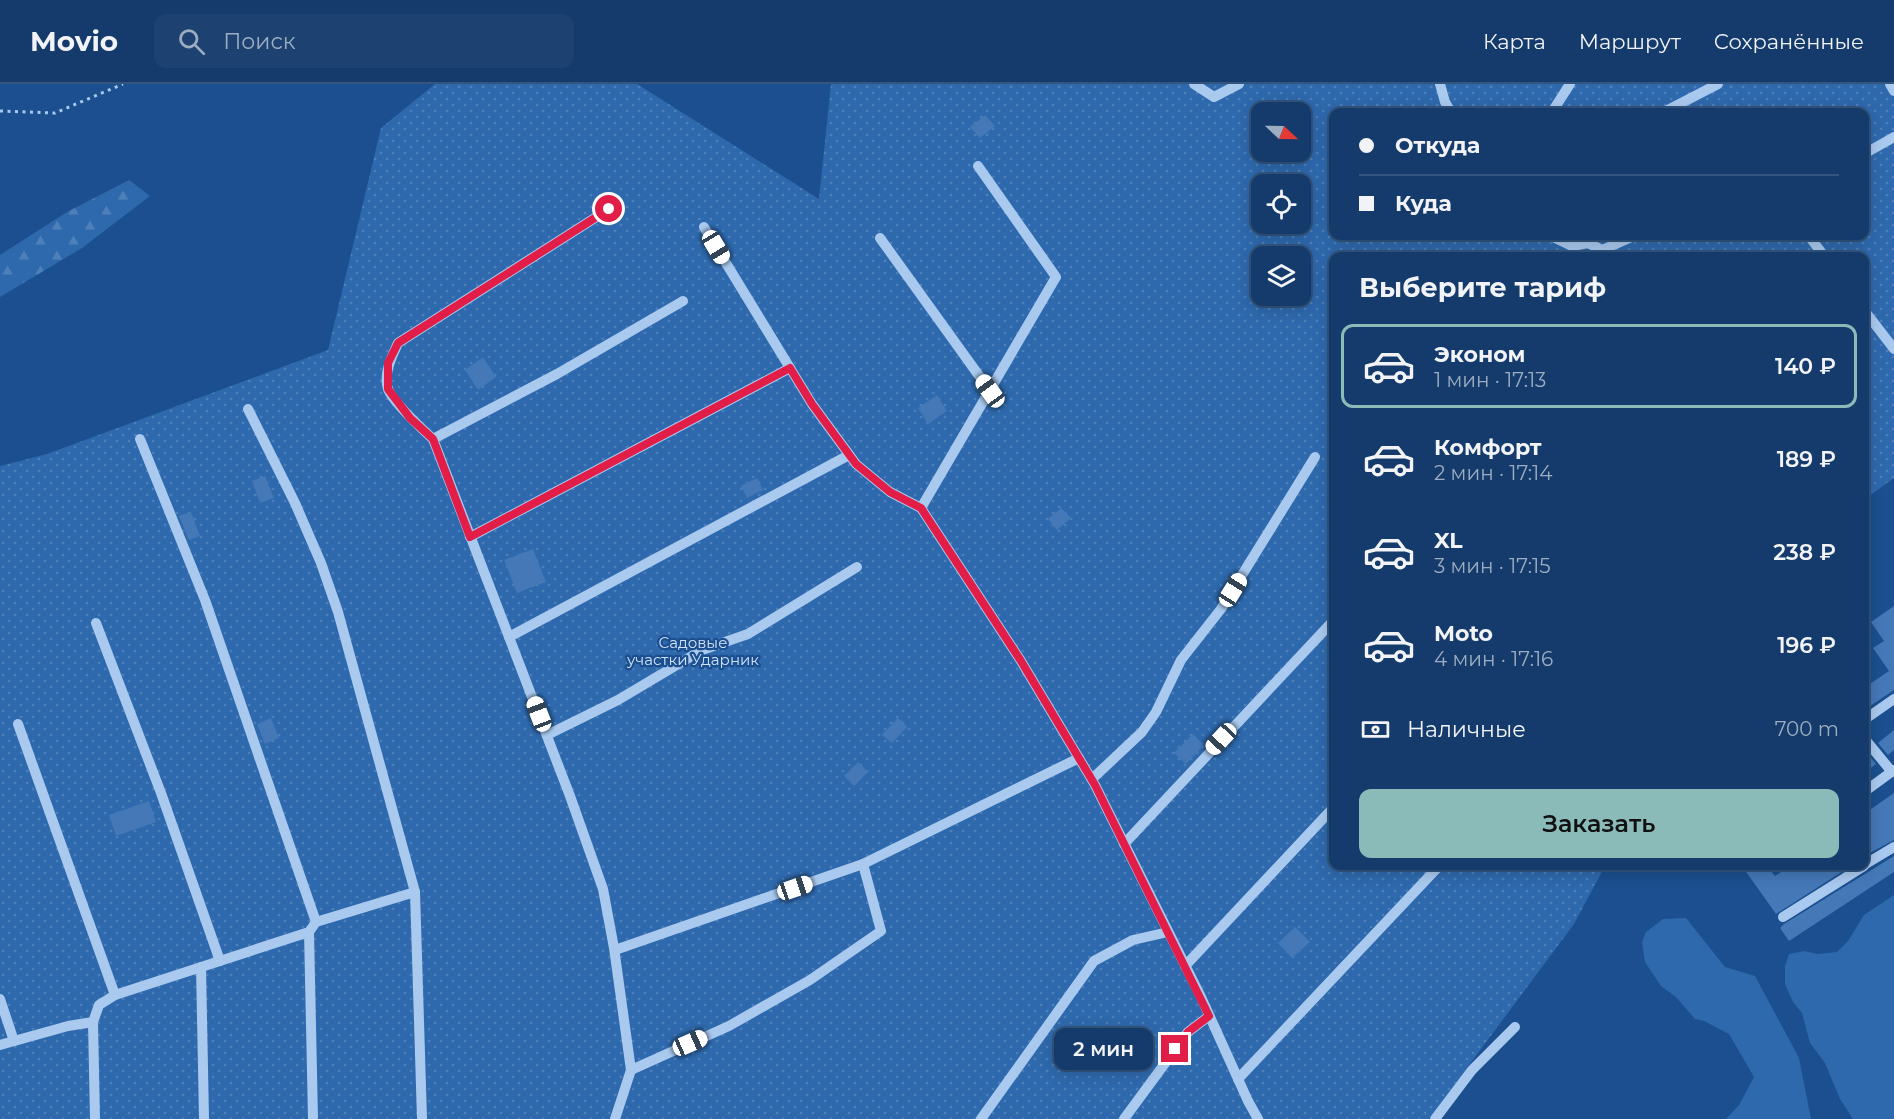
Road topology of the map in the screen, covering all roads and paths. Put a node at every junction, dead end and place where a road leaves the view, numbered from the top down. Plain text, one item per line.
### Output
1 (123, 84) edge
2 (1194, 84) edge
3 (1239, 84) edge
4 (1440, 84) edge
5 (1570, 84) edge
6 (1718, 84) edge
7 (1890, 84) edge
8 (1894, 91) edge
9 (1449, 108) edge
10 (1555, 108) edge
11 (1672, 108) edge
12 (0, 111) edge
13 (1894, 137) edge
14 (1869, 151) edge
15 (978, 166) dead end
16 (609, 209) dead end
17 (704, 227) dead end
18 (880, 238) dead end
19 (1559, 240) edge
20 (1625, 240) edge
21 (683, 301) dead end
22 (1869, 316) edge
23 (1894, 349) edge
24 (790, 368) junction
25 (990, 391) junction
26 (248, 409) dead end
27 (140, 439) dead end
28 (433, 439) junction
29 (849, 455) junction
30 (1315, 457) dead end
31 (921, 508) junction
32 (470, 537) junction
33 (857, 567) dead end
34 (96, 623) dead end
35 (1329, 625) edge
36 (509, 637) junction
37 (1894, 699) edge
38 (1869, 716) edge
39 (18, 723) dead end
40 (547, 735) junction
41 (1869, 745) edge
42 (1079, 758) junction
43 (1892, 775) edge
44 (1092, 779) junction
45 (1869, 789) edge
46 (1329, 812) edge
47 (1124, 844) junction
48 (1894, 847) edge
49 (1869, 862) edge
50 (863, 864) junction
51 (1435, 870) edge
52 (1856, 870) edge
53 (415, 892) junction
54 (1783, 917) dead end
55 (316, 922) junction
56 (309, 932) junction
57 (1168, 932) junction
58 (615, 950) junction
59 (220, 961) junction
60 (1185, 966) junction
61 (201, 967) junction
62 (115, 995) junction
63 (0, 999) edge
64 (1209, 1016) junction
65 (93, 1022) junction
66 (1515, 1028) dead end
67 (14, 1041) junction
68 (0, 1045) edge
69 (631, 1070) junction
70 (1238, 1079) junction
71 (95, 1119) edge
72 (204, 1119) edge
73 (312, 1119) edge
74 (422, 1119) edge
75 (615, 1119) edge
76 (981, 1119) edge
77 (1124, 1119) edge
78 (1258, 1119) edge
79 (1435, 1119) edge

1 - 12 path
2 - 3 lane
4 - 9 lane
5 - 10 lane
6 - 11 lane
7 - 8 lane
13 - 14 lane
15 - 25 lane
16 - 28 lane
17 - 24 lane
18 - 25 lane
19 - 20 lane
21 - 28 lane
22 - 23 lane
24 - 29 lane
24 - 32 lane
25 - 31 lane
26 - 53 lane
27 - 55 lane
28 - 32 lane
29 - 31 lane
29 - 36 lane
30 - 44 lane
31 - 42 lane
32 - 36 lane
33 - 40 lane
34 - 59 lane
35 - 47 lane
36 - 40 lane
37 - 38 lane
39 - 62 lane
40 - 58 lane
41 - 43 lane
42 - 44 lane
42 - 50 lane
43 - 45 lane
44 - 47 lane
46 - 60 lane
47 - 57 lane
48 - 49 lane
50 - 58 lane
50 - 69 lane
51 - 70 lane
52 - 54 lane
53 - 55 lane
53 - 74 lane
55 - 56 lane
56 - 59 lane
56 - 73 lane
57 - 60 lane
57 - 76 lane
58 - 69 lane
59 - 61 lane
60 - 64 lane
61 - 62 lane
61 - 72 lane
62 - 65 lane
63 - 67 lane
64 - 70 lane
64 - 77 lane
65 - 67 lane
65 - 71 lane
66 - 79 lane
67 - 68 lane
69 - 75 lane
70 - 78 lane

